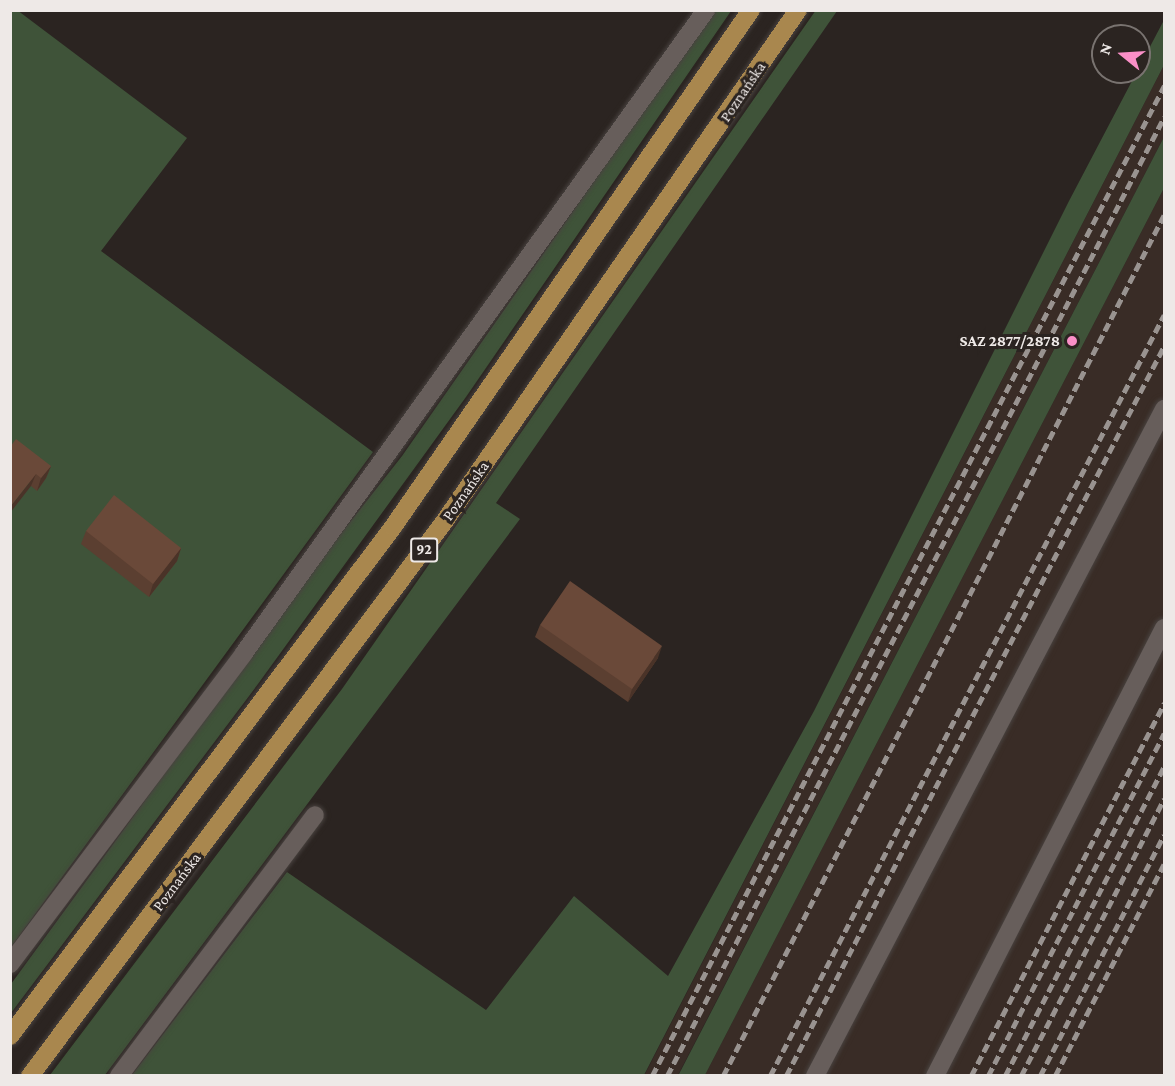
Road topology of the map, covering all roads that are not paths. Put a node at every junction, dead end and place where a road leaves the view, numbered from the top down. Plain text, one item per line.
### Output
1 (705, 10) edge
2 (751, 10) edge
3 (798, 10) edge
4 (1164, 409) edge
5 (1164, 628) edge
6 (315, 815) dead end
7 (10, 964) edge
8 (10, 1036) edge
9 (30, 1076) edge
10 (119, 1076) edge
11 (815, 1076) edge
12 (935, 1076) edge

1 - 7 street
2 - 8 main road, 92
3 - 9 main road, Poznańska / 92
4 - 11 street
5 - 12 street
6 - 10 street

